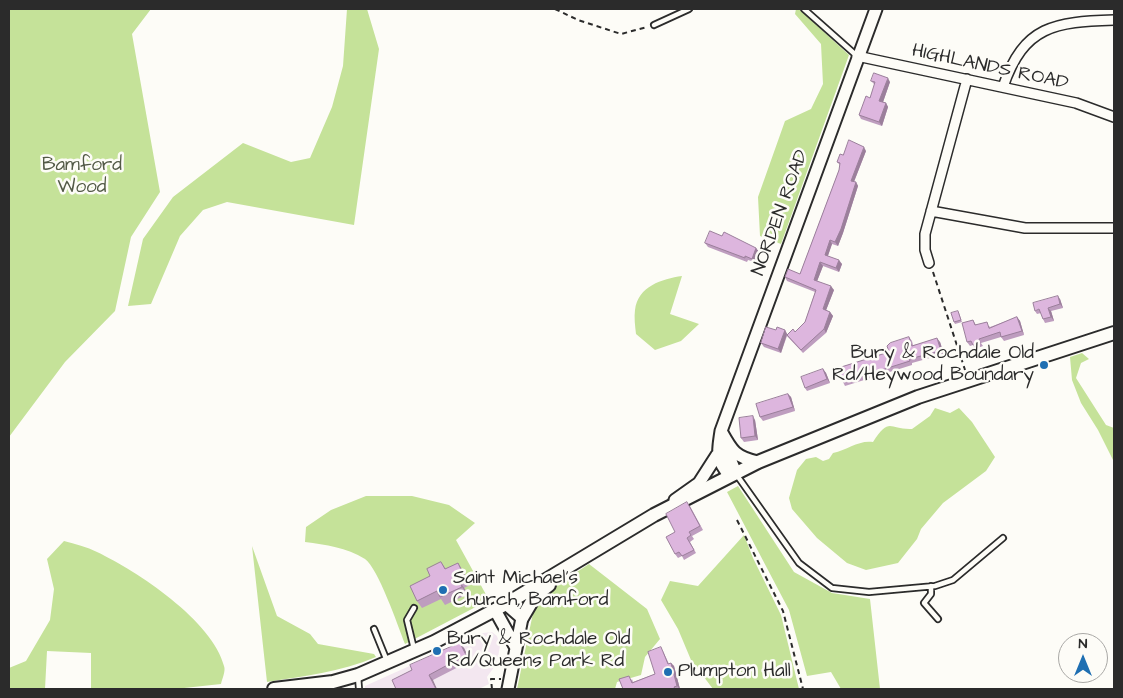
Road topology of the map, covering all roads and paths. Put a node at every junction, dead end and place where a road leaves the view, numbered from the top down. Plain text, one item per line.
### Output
1 (555, 9) edge
2 (689, 9) edge
3 (804, 9) edge
4 (876, 9) edge
5 (1114, 20) edge
6 (654, 25) joint
7 (857, 56) junction
8 (967, 79) junction
9 (1003, 87) junction
10 (1114, 117) edge
11 (931, 210) junction
12 (1114, 228) edge
13 (929, 263) joint
14 (1114, 333) edge
15 (968, 380) junction
16 (721, 431) junction
17 (717, 455) junction
18 (758, 462) junction
19 (733, 474) junction
20 (654, 515) junction
21 (737, 520) dead end
22 (1003, 538) dead end
23 (594, 550) junction
24 (931, 586) junction
25 (500, 607) junction
26 (414, 608) edge
27 (522, 618) junction
28 (938, 619) dead end
29 (374, 629) dead end
30 (515, 646) junction
31 (414, 650) junction
32 (387, 662) junction
33 (358, 675) junction
34 (508, 684) edge
35 (274, 689) edge
36 (360, 689) edge
37 (492, 689) edge
38 (803, 689) edge

1 - 6 path
2 - 6 lane
3 - 7 lane
4 - 7 street, NORDEN ROAD
5 - 9 street
7 - 8 street, HIGHLANDS ROAD
7 - 16 street, NORDEN ROAD
8 - 9 street, HIGHLANDS ROAD
8 - 11 street
9 - 10 street, HIGHLANDS ROAD
11 - 12 street
11 - 13 street
13 - 15 path
14 - 15 main road
15 - 18 main road
16 - 17 street, NORDEN ROAD
16 - 18 street
16 - 19 street
17 - 19 street
17 - 20 street
18 - 19 main road
19 - 20 main road
19 - 24 lane
20 - 23 main road
21 - 38 path
22 - 24 lane
23 - 25 main road
23 - 27 main road
24 - 28 lane
25 - 27 street
25 - 30 street
25 - 31 main road
26 - 31 lane
27 - 30 street
29 - 32 lane
30 - 34 street
31 - 32 main road
32 - 33 main road
33 - 35 main road
33 - 36 lane
34 - 37 path

